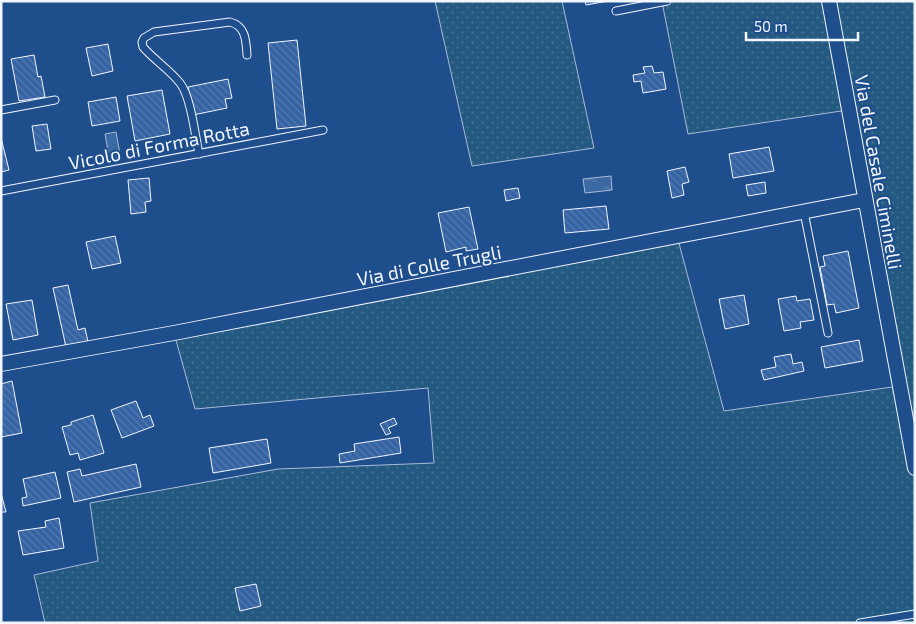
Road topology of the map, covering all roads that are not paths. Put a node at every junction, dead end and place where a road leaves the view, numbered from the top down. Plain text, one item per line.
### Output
1 (667, 1) edge
2 (829, 1) edge
3 (616, 11) dead end
4 (246, 56) dead end
5 (55, 100) dead end
6 (1, 110) edge
7 (323, 130) dead end
8 (199, 154) junction
9 (1, 191) edge
10 (864, 200) junction
11 (804, 212) junction
12 (828, 333) dead end
13 (1, 364) edge
14 (915, 468) edge
15 (915, 614) edge
16 (860, 623) edge

1 - 3 lane
2 - 10 street, Via del Casale Ciminelli
4 - 8 lane
5 - 6 lane
7 - 8 lane, Vicolo di Forma Rotta
8 - 9 lane, Vicolo di Forma Rotta
10 - 11 street, Via di Colle Trugli
10 - 14 street, Via del Casale Ciminelli
11 - 12 lane
11 - 13 street, Via di Colle Trugli
15 - 16 lane

